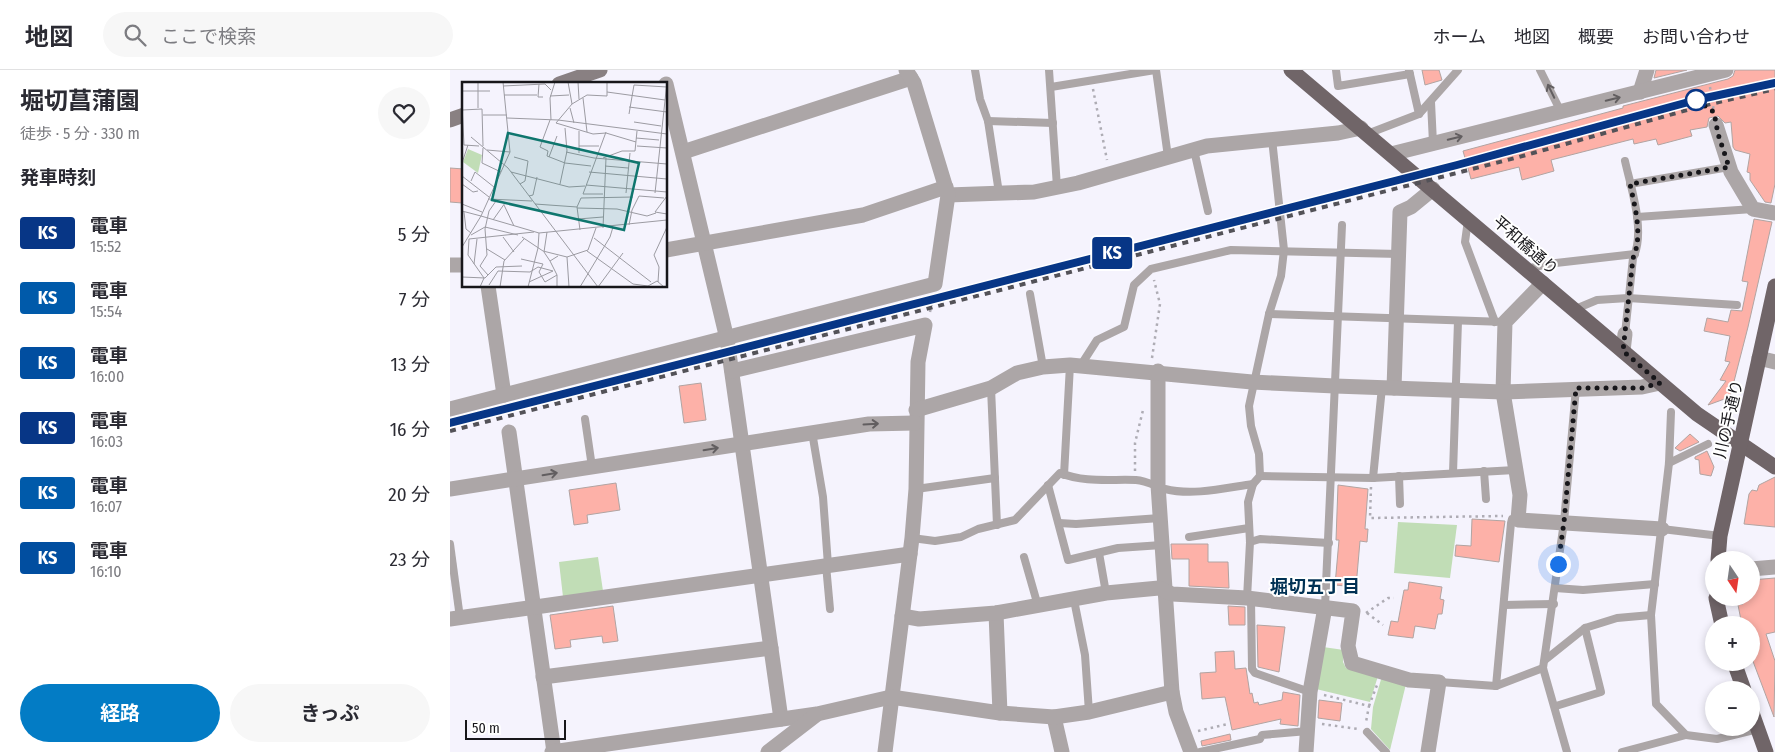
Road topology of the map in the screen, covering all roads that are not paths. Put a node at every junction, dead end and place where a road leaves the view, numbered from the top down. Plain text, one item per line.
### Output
1 (600, 70) edge
2 (975, 70) edge
3 (1049, 70) edge
4 (1156, 70) edge
5 (1291, 70) edge
6 (1336, 70) edge
7 (1465, 70) edge
8 (1540, 70) edge
9 (1647, 70) edge
10 (1726, 70) edge
11 (1127, 72) edge
12 (1410, 72) edge
13 (911, 73) edge
14 (1456, 73) edge
15 (563, 78) edge
16 (1338, 86) junction
17 (1051, 87) junction
18 (668, 92) edge
19 (1640, 92) junction
20 (1326, 100) junction
21 (1431, 102) junction
22 (1561, 112) junction
23 (1419, 114) junction
24 (462, 116) edge
25 (450, 120) edge
26 (988, 121) junction
27 (1053, 123) junction
28 (1716, 126) road end
29 (1364, 131) junction
30 (1272, 139) junction
31 (1434, 143) junction
32 (1194, 150) junction
33 (683, 152) junction
34 (1391, 154) junction
35 (1168, 157) junction
36 (1625, 161) dead end
37 (1729, 167) junction
38 (1630, 184) junction
39 (1057, 187) junction
40 (1432, 189) junction
41 (947, 191) junction
42 (999, 193) junction
43 (1753, 209) junction
44 (1208, 211) dead end
45 (1775, 213) edge
46 (1637, 217) junction
47 (1468, 219) junction
48 (1342, 224) dead end
49 (705, 243) junction
50 (668, 250) edge
51 (1284, 250) junction
52 (1340, 251) junction
53 (1399, 254) junction
54 (1634, 254) junction
55 (1527, 270) junction
56 (1542, 283) junction
57 (1775, 286) edge
58 (488, 288) edge
59 (1030, 294) dead end
60 (1628, 298) junction
61 (1737, 305) dead end
62 (1574, 310) junction
63 (1269, 314) junction
64 (1337, 317) junction
65 (1396, 319) junction
66 (1458, 321) junction
67 (1500, 322) junction
68 (1625, 334) joint
69 (727, 339) junction
70 (1623, 351) junction
71 (1759, 358) junction
72 (1775, 362) edge
73 (1075, 365) junction
74 (1042, 367) junction
75 (732, 371) junction
76 (1158, 371) junction
77 (1252, 382) junction
78 (1660, 383) junction
79 (1335, 386) junction
80 (991, 388) junction
81 (1388, 388) junction
82 (1576, 388) junction
83 (1456, 390) junction
84 (1504, 392) junction
85 (504, 395) junction
86 (450, 409) edge
87 (1671, 412) dead end
88 (916, 417) junction
89 (585, 419) dead end
90 (508, 432) dead end
91 (812, 432) junction
92 (741, 444) junction
93 (1708, 444) dead end
94 (1740, 444) junction
95 (1775, 454) edge
96 (1669, 463) junction
97 (592, 467) junction
98 (1775, 467) edge
99 (1515, 470) junction
100 (1484, 471) junction
101 (1453, 473) junction
102 (1064, 475) junction
103 (1260, 476) junction
104 (1332, 476) junction
105 (1399, 476) junction
106 (995, 478) junction
107 (1373, 478) junction
108 (515, 479) junction
109 (1048, 484) junction
110 (1253, 484) junction
111 (1158, 485) junction
112 (450, 488) edge
113 (916, 489) junction
114 (1486, 499) dead end
115 (1400, 504) dead end
116 (1160, 518) junction
117 (1515, 519) junction
118 (1564, 522) junction
119 (1059, 523) junction
120 (996, 525) junction
121 (1249, 528) junction
122 (1662, 529) junction
123 (1720, 536) junction
124 (1189, 537) dead end
125 (912, 538) junction
126 (1250, 542) junction
127 (1329, 543) junction
128 (450, 544) edge
129 (1162, 545) junction
130 (1719, 551) edge
131 (1099, 553) junction
132 (910, 554) junction
133 (1024, 557) dead end
134 (827, 565) junction
135 (1775, 567) edge
136 (1760, 568) edge
137 (760, 575) junction
138 (1655, 584) junction
139 (1555, 588) junction
140 (1166, 590) junction
141 (1106, 593) junction
142 (1249, 598) junction
143 (1074, 600) junction
144 (1554, 604) junction
145 (1504, 605) junction
146 (1038, 606) junction
147 (533, 607) junction
148 (1325, 607) junction
149 (830, 609) dead end
150 (996, 613) junction
151 (1651, 615) junction
152 (902, 616) junction
153 (455, 618) edge
154 (1586, 628) junction
155 (771, 648) junction
156 (1544, 664) junction
157 (543, 677) junction
158 (1440, 682) junction
159 (1496, 686) junction
160 (1172, 692) junction
161 (1310, 692) junction
162 (891, 697) junction
163 (1556, 706) junction
164 (1089, 712) junction
165 (1000, 713) junction
166 (817, 714) junction
167 (1054, 716) junction
168 (781, 720) junction
169 (1308, 726) junction
170 (1368, 732) dead end
171 (1686, 735) junction
172 (1760, 735) edge
173 (1729, 736) edge
174 (553, 752) edge
175 (768, 752) edge
176 (885, 752) edge
177 (1062, 752) edge
178 (1192, 752) edge
179 (1200, 752) edge
180 (1306, 752) edge
181 (1386, 752) edge
182 (1428, 752) edge
183 (1567, 752) edge
184 (1622, 752) edge
185 (1766, 752) edge

1 - 15 street
2 - 26 lane
3 - 17 lane
4 - 11 lane
4 - 35 lane
5 - 20 main road, 平和橋通り
6 - 16 lane
7 - 14 lane
22 -> 8 lane
9 - 19 street
10 - 19 street
11 - 17 lane
12 - 16 lane
12 - 23 lane
13 - 33 street
13 - 41 street
14 - 21 lane
16 - 20 lane
17 - 27 lane
18 - 33 street
22 -> 19 street
20 - 29 main road, 平和橋通り
21 - 23 lane
21 - 31 lane
31 -> 22 street
23 - 29 lane
24 - 25 street
26 - 27 lane
26 - 42 lane
27 - 39 lane
28 - 37 street
29 - 30 street
29 - 34 main road, 平和橋通り
30 - 32 street
30 - 51 lane
31 - 34 street
32 - 35 street
32 - 44 lane
33 - 49 street
34 - 40 main road, 平和橋通り
35 - 39 street
36 - 38 lane
37 - 38 lane
37 - 43 street
38 - 46 lane
39 - 42 street
40 - 47 main road, 平和橋通り
40 - 53 street
41 - 42 street
41 - 49 street
41 - 69 street
43 - 45 street
43 - 46 lane
46 - 54 lane
47 - 55 main road, 平和橋通り
47 - 67 lane
48 - 52 lane
49 - 50 street
49 - 69 street
51 - 52 lane
51 - 63 lane
51 - 73 lane
52 - 53 lane
52 - 64 lane
53 - 65 street
54 - 55 lane
54 - 60 lane
55 - 56 main road, 平和橋通り
56 - 62 main road, 平和橋通り
56 - 67 street
57 - 71 main road, 川の手通り
58 - 85 street
59 - 74 lane
60 - 61 lane
60 - 62 lane
60 - 68 lane
62 - 70 main road, 平和橋通り
63 - 64 lane
63 - 77 lane
64 - 65 lane
64 - 79 lane
65 - 66 lane
65 - 81 street
66 - 67 lane
66 - 83 lane
67 - 84 street
68 - 70 street
69 - 75 street
69 - 85 street
70 - 78 main road, 平和橋通り
71 - 72 street
71 - 94 main road, 川の手通り
73 - 74 street
73 - 76 street
73 - 102 lane
74 - 80 street
75 - 88 street
75 - 92 street
76 - 77 street
76 - 111 street
77 - 79 street
77 - 103 lane
78 - 82 street
78 - 94 main road, 平和橋通り
79 - 81 street
79 - 104 lane
80 - 88 street
80 - 106 lane
81 - 83 street
81 - 107 lane
82 - 84 street
82 - 118 lane
83 - 84 street
83 - 101 lane
84 - 99 street
85 - 86 street
87 - 96 lane
91 -> 88 street
88 - 113 street
89 - 97 lane
90 - 108 street
91 - 92 street
91 - 134 lane
97 -> 92 street
92 - 137 street
93 - 96 lane
94 - 95 main road, 平和橋通り
94 - 98 main road, 平和橋通り
94 - 123 main road, 川の手通り
96 - 122 lane
108 -> 97 street
99 - 100 lane
99 - 117 street
100 - 101 lane
100 - 114 lane
101 - 105 lane
102 - 109 lane
102 - 111 lane
103 - 104 lane
103 - 110 lane
104 - 107 lane
104 - 127 lane
105 - 107 lane
105 - 115 lane
106 - 113 lane
106 - 120 lane
108 - 112 street
108 - 147 street
109 - 119 lane
109 - 120 lane
110 - 111 lane
110 - 121 lane
111 - 116 street
113 - 125 street
116 - 119 lane
116 - 129 street
117 - 118 street
117 - 145 lane
118 - 122 street
118 - 139 lane
119 - 131 lane
120 - 125 lane
121 - 124 lane
121 - 126 lane
122 - 123 lane
122 - 138 lane
123 - 130 main road, 川の手通り
125 - 132 street
126 - 127 lane
126 - 142 lane
127 - 148 lane
128 - 153 lane
129 - 131 lane
129 - 140 street
131 - 141 lane
132 - 134 street
132 - 152 street
133 - 146 lane
134 - 137 street
134 - 149 lane
135 - 136 street
137 - 147 street
137 - 155 street
138 - 139 lane
138 - 151 lane
139 - 144 lane
140 - 141 street
140 - 142 street
140 - 160 street
141 - 143 street
142 - 148 street
142 - 161 lane
143 - 146 street
143 - 164 lane
144 - 145 lane
144 - 156 lane
145 - 159 lane
146 - 150 street
147 - 153 street
147 - 157 street
148 - 158 street
148 - 161 street
150 - 152 street
150 - 165 street
151 - 154 lane
151 - 171 lane
152 - 162 street
154 - 156 lane
154 - 163 lane
155 - 157 street
155 - 168 street
156 - 159 lane
156 - 163 lane
157 - 174 street
158 - 159 lane
158 - 182 street
160 - 164 street
160 - 178 street
161 - 169 street
162 - 165 street
162 - 166 street
162 - 176 street
163 - 183 lane
164 - 167 street
165 - 167 street
166 - 168 street
166 - 175 street
167 - 177 street
168 - 174 street
169 - 179 lane
169 - 180 street
170 - 181 lane
171 - 173 lane
171 - 184 lane
172 - 185 main road

